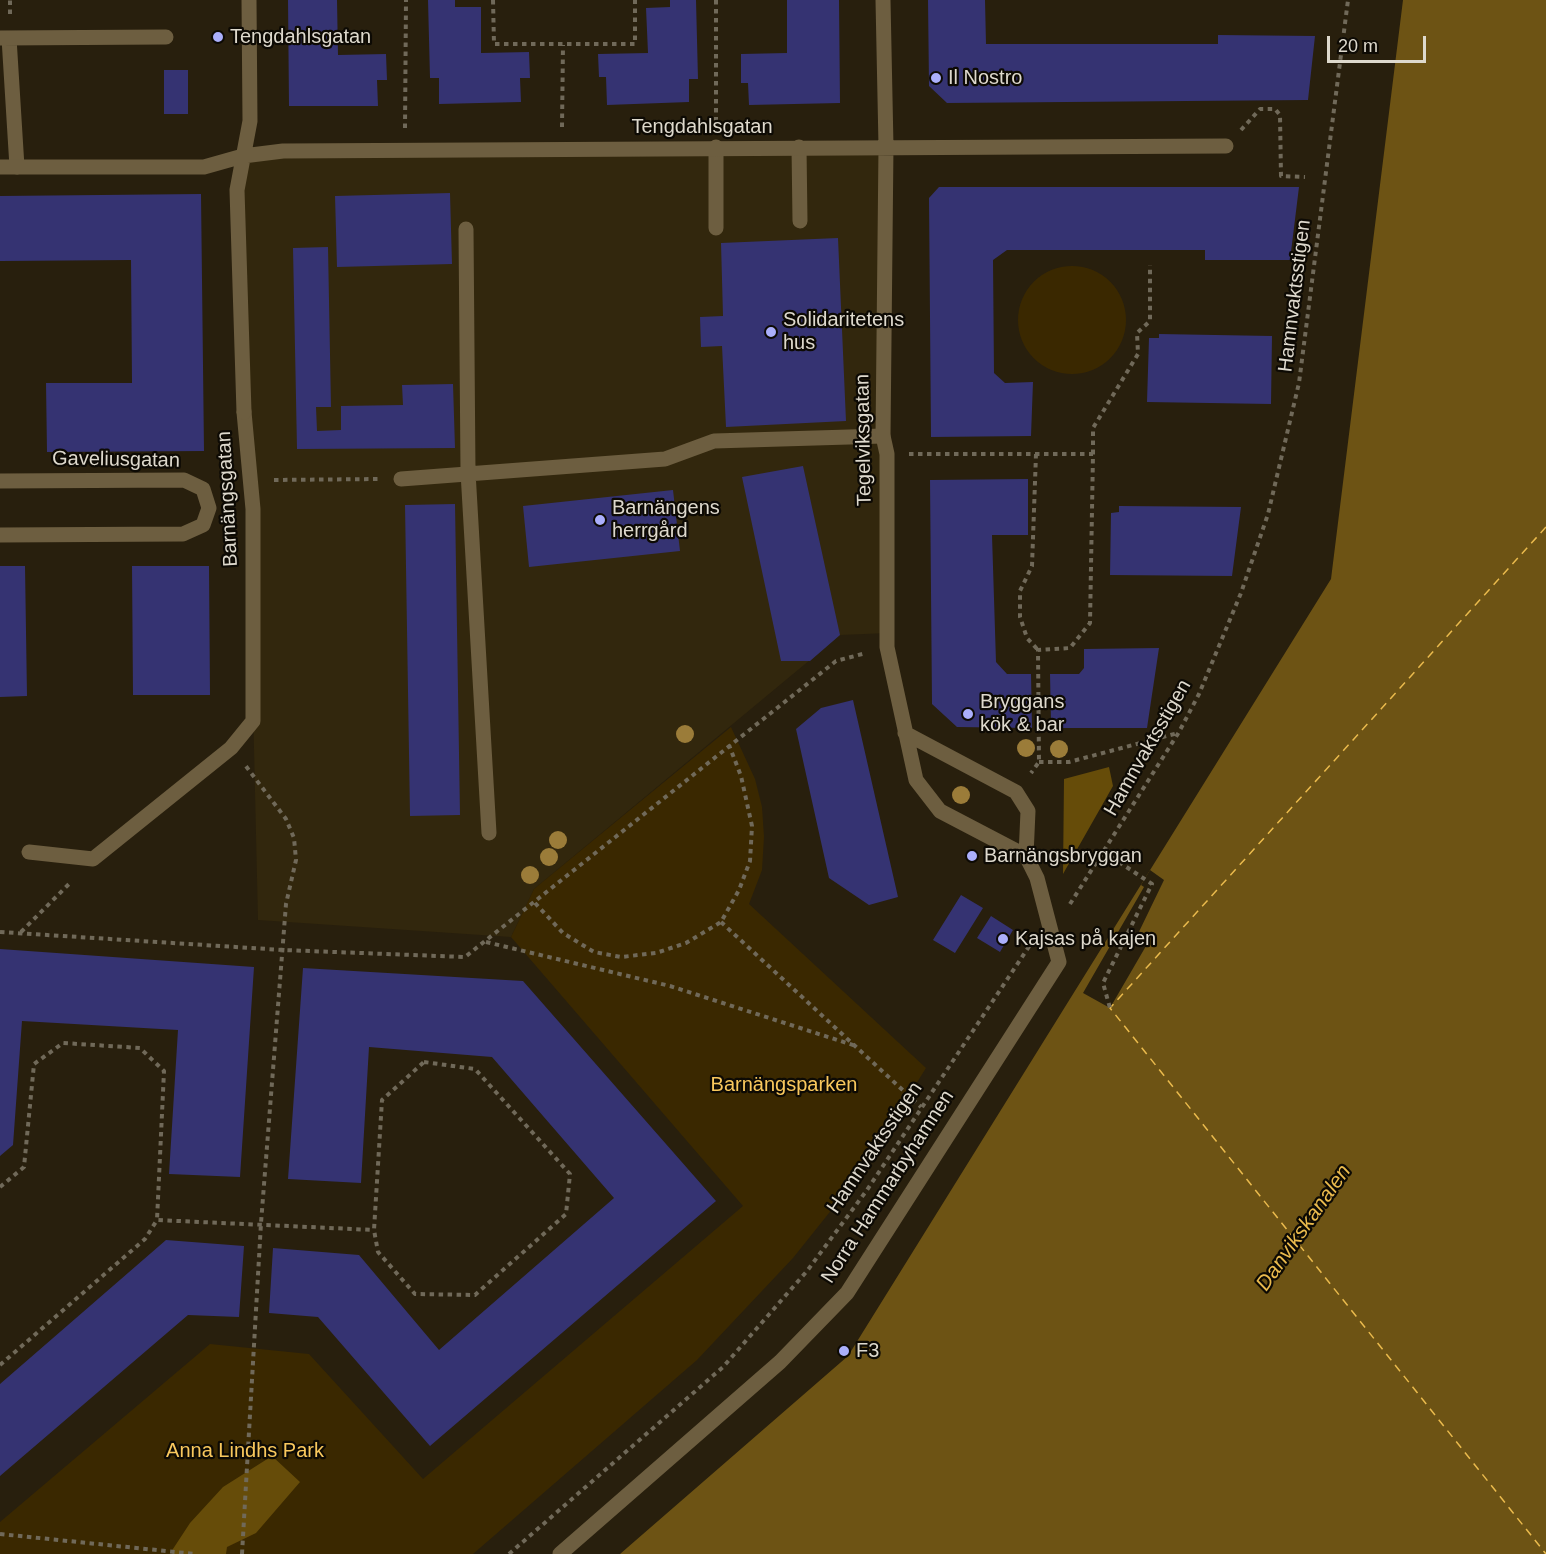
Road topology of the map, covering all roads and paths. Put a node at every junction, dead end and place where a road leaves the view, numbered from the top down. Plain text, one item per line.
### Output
1 (249, 0) edge
2 (406, 0) edge
3 (493, 0) edge
4 (635, 0) edge
5 (716, 0) edge
6 (883, 0) edge
7 (1348, 0) edge
8 (166, 37) dead end
9 (5, 38) edge
10 (563, 44) junction
11 (1226, 146) joint
12 (716, 147) junction
13 (799, 147) junction
14 (886, 147) junction
15 (562, 149) junction
16 (405, 150) junction
17 (243, 156) junction
18 (0, 167) edge
19 (17, 167) junction
20 (1305, 177) dead end
21 (800, 221) dead end
22 (716, 228) dead end
23 (466, 229) dead end
24 (1150, 265) dead end
25 (882, 436) junction
26 (886, 454) junction
27 (1035, 454) junction
28 (1093, 454) junction
29 (468, 472) junction
30 (401, 479) joint
31 (249, 480) junction
32 (0, 481) edge
33 (0, 535) edge
34 (887, 647) junction
35 (1038, 650) junction
36 (1179, 732) junction
37 (906, 733) junction
38 (729, 745) junction
39 (231, 748) junction
40 (1039, 762) junction
41 (1016, 792) junction
42 (489, 833) dead end
43 (29, 852) dead end
44 (1104, 852) junction
45 (1026, 856) junction
46 (93, 859) junction
47 (535, 903) junction
48 (721, 922) junction
49 (1051, 925) junction
50 (0, 932) edge
51 (20, 932) junction
52 (485, 942) junction
53 (283, 950) junction
54 (1110, 1008) dead end
55 (855, 1046) junction
56 (921, 1107) junction
57 (0, 1187) edge
58 (157, 1220) junction
59 (261, 1223) junction
60 (374, 1230) junction
61 (0, 1365) edge
62 (0, 1534) edge
63 (195, 1554) edge
64 (242, 1554) edge
65 (509, 1554) edge
66 (560, 1554) edge

1 - 17 street, Barnängsgatan
2 - 16 path
3 - 10 path
4 - 10 path
5 - 12 path
6 - 14 street, Tegelviksgatan
7 - 36 path, Hamnvaktsstigen
8 - 9 street
9 - 19 street
10 - 15 path
11 - 14 street, Tengdahlsgatan
11 - 20 path
12 - 13 street, Tengdahlsgatan
12 - 15 street, Tengdahlsgatan
12 - 22 street
13 - 14 street, Tengdahlsgatan
13 - 21 street
14 - 25 street, Tegelviksgatan
15 - 16 street, Tengdahlsgatan
16 - 17 street, Tengdahlsgatan
17 - 19 street, Tengdahlsgatan
17 - 31 street, Barnängsgatan
18 - 19 street, Tengdahlsgatan
23 - 29 street
24 - 28 path
25 - 26 street, Tegelviksgatan
25 - 29 street
26 - 27 path
26 - 34 street, Tegelviksgatan
27 - 28 path
27 - 35 path
28 - 35 path
29 - 30 street
29 - 42 street
30 - 31 path
31 - 39 street, Barnängsgatan
32 - 33 street, Gaveliusgatan
34 - 37 street, Tegelviksgatan
34 - 38 path
35 - 40 path
36 - 40 path
36 - 44 path, Hamnvaktsstigen
37 - 41 street
37 - 45 street, Tegelviksgatan
38 - 47 path
38 - 48 path
39 - 46 street, Barnängsgatan
39 - 53 path
40 - 41 path
41 - 45 street
43 - 46 street
44 - 49 path, Hamnvaktsstigen
44 - 54 path
45 - 49 street
46 - 51 path
47 - 48 path
47 - 52 path
48 - 55 path
49 - 56 path, Hamnvaktsstigen
49 - 66 street, Norra Hammarbyhamnen
50 - 51 path
51 - 53 path
52 - 53 path
52 - 55 path
53 - 59 path
55 - 56 path
56 - 65 path, Hamnvaktsstigen
57 - 58 path
58 - 59 path
58 - 61 path
59 - 60 path
59 - 64 path
60 - 60 path
62 - 63 path

